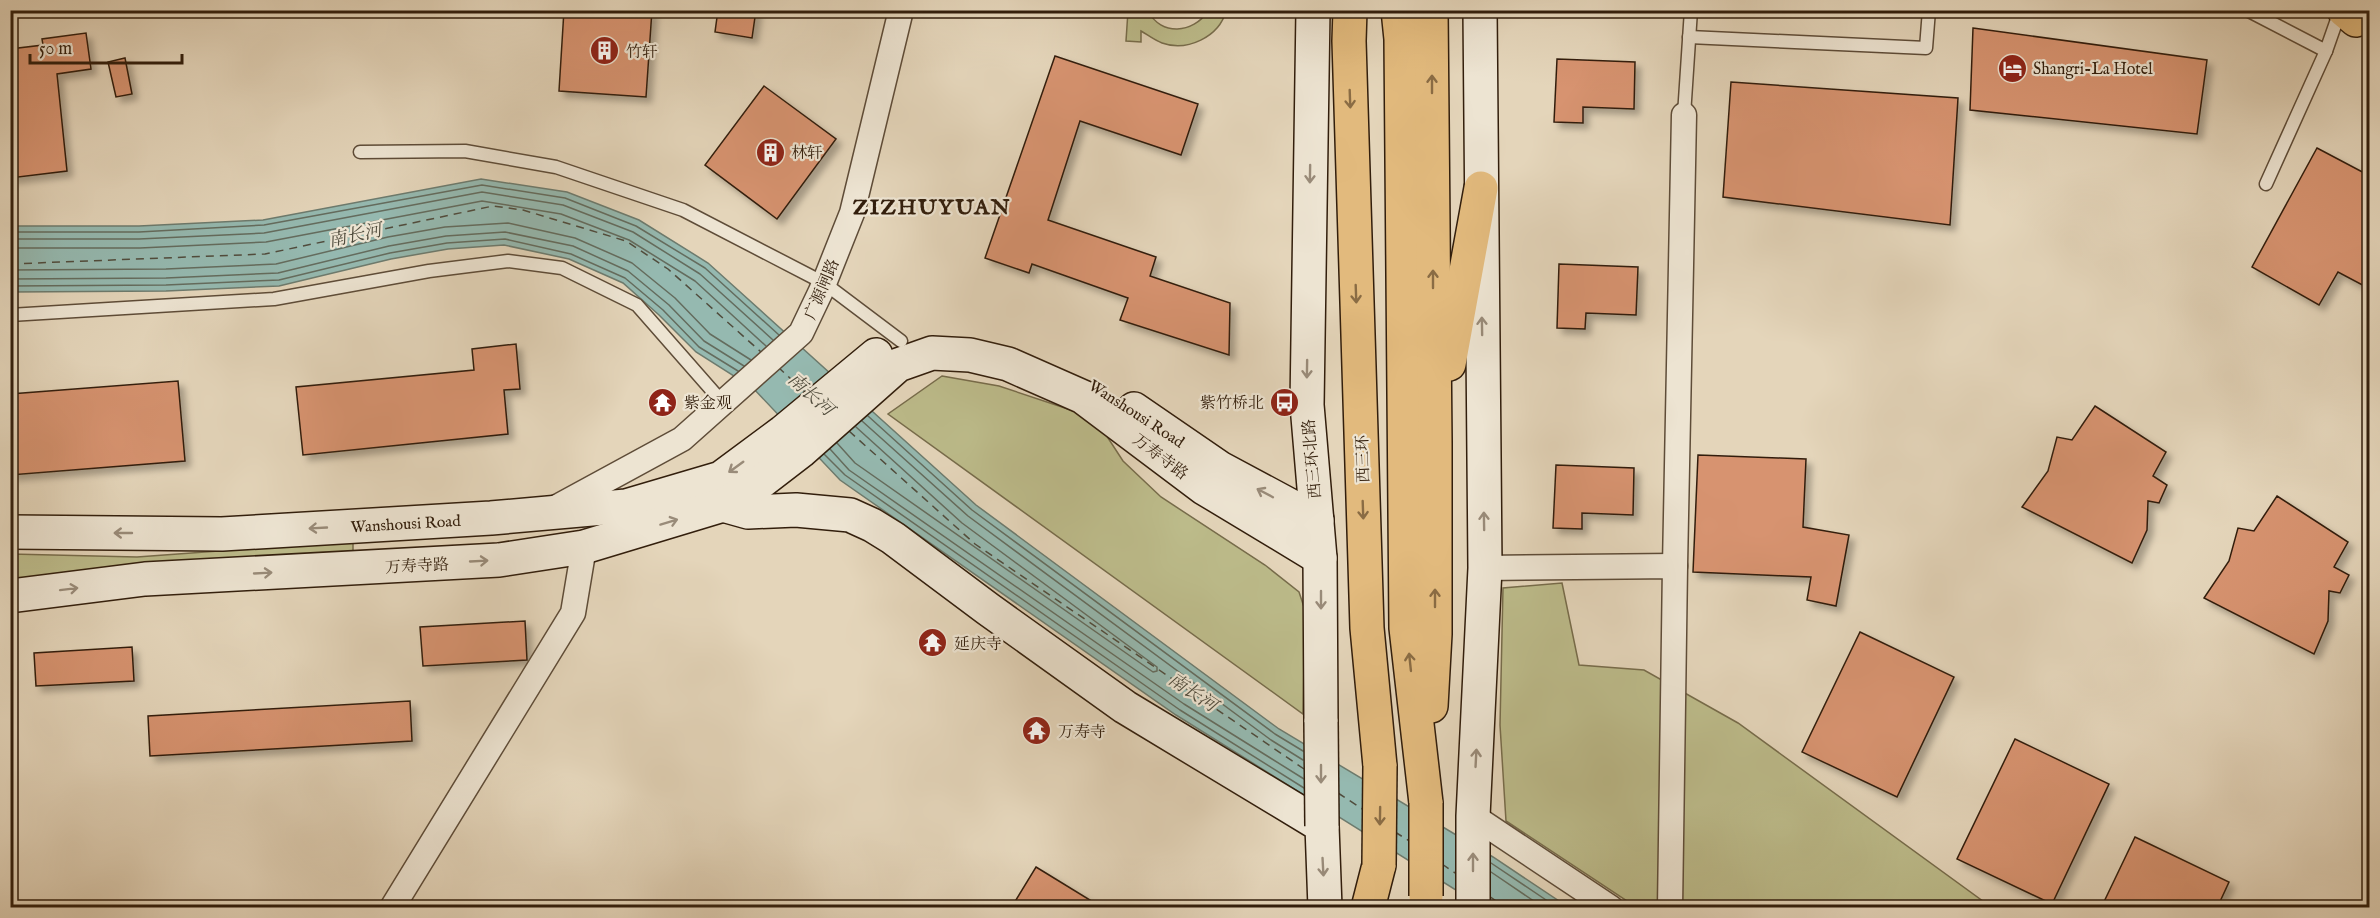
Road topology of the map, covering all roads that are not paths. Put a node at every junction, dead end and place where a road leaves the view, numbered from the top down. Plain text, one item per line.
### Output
1 (901, 10) edge
2 (1313, 10) edge
3 (1431, 10) edge
4 (1480, 10) edge
5 (1691, 10) edge
6 (1929, 10) edge
7 (2247, 10) edge
8 (2355, 19) edge
9 (1347, 21) edge
10 (1391, 25) edge
11 (1689, 37) junction
12 (2326, 51) junction
13 (1684, 115) joint
14 (360, 152) dead end
15 (2266, 184) dead end
16 (1481, 188) junction
17 (824, 283) junction
18 (10, 315) edge
19 (901, 341) junction
20 (859, 384) junction
21 (724, 402) junction
22 (792, 442) junction
23 (1435, 442) junction
24 (723, 506) junction
25 (546, 513) junction
26 (1317, 520) junction
27 (10, 532) edge
28 (584, 547) junction
29 (1320, 558) junction
30 (1675, 566) junction
31 (1485, 568) junction
32 (10, 596) edge
33 (1380, 766) junction
34 (1426, 803) junction
35 (1473, 816) junction
36 (1322, 826) junction
37 (1379, 865) junction
38 (1426, 902) edge
39 (392, 908) edge
40 (1325, 908) edge
41 (1368, 908) edge
42 (1379, 908) edge
43 (1473, 908) edge
44 (1611, 908) edge
45 (1670, 908) edge

1 - 17 street, 广源闸路
2 -> 26 street, 西三环北路
23 -> 3 highway
4 - 16 street
5 - 11 lane
6 - 11 lane
7 - 12 lane
8 - 12 lane
9 -> 33 highway, 西三环
10 - 33 highway
34 -> 10 highway
11 - 13 lane
12 - 15 lane
13 - 30 street
14 - 17 lane
16 - 23 highway
31 -> 16 street
17 - 19 lane
17 - 21 street, 广源闸路
18 - 21 lane
19 - 20 street, Wanshousi Road
26 -> 19 street, Wanshousi Road
20 - 22 street
20 - 29 street, 万寿寺路
21 - 25 street, 广源闸路
22 - 24 street, 万寿寺路
22 -> 25 street, Wanshousi Road
34 -> 23 highway
28 -> 24 street, 万寿寺路
24 - 36 street
25 -> 27 street, Wanshousi Road
26 - 29 street, 西三环北路
32 -> 28 street, 万寿寺路
28 - 39 street
29 -> 36 street, 西三环北路, bridge
30 - 31 street
30 - 45 street
35 -> 31 street
33 -> 37 highway, 西三环, bridge
34 - 38 highway, bridge
43 -> 35 street
35 - 44 street
36 -> 40 street, 西三环北路
37 - 41 highway
37 - 42 highway, 西三环

